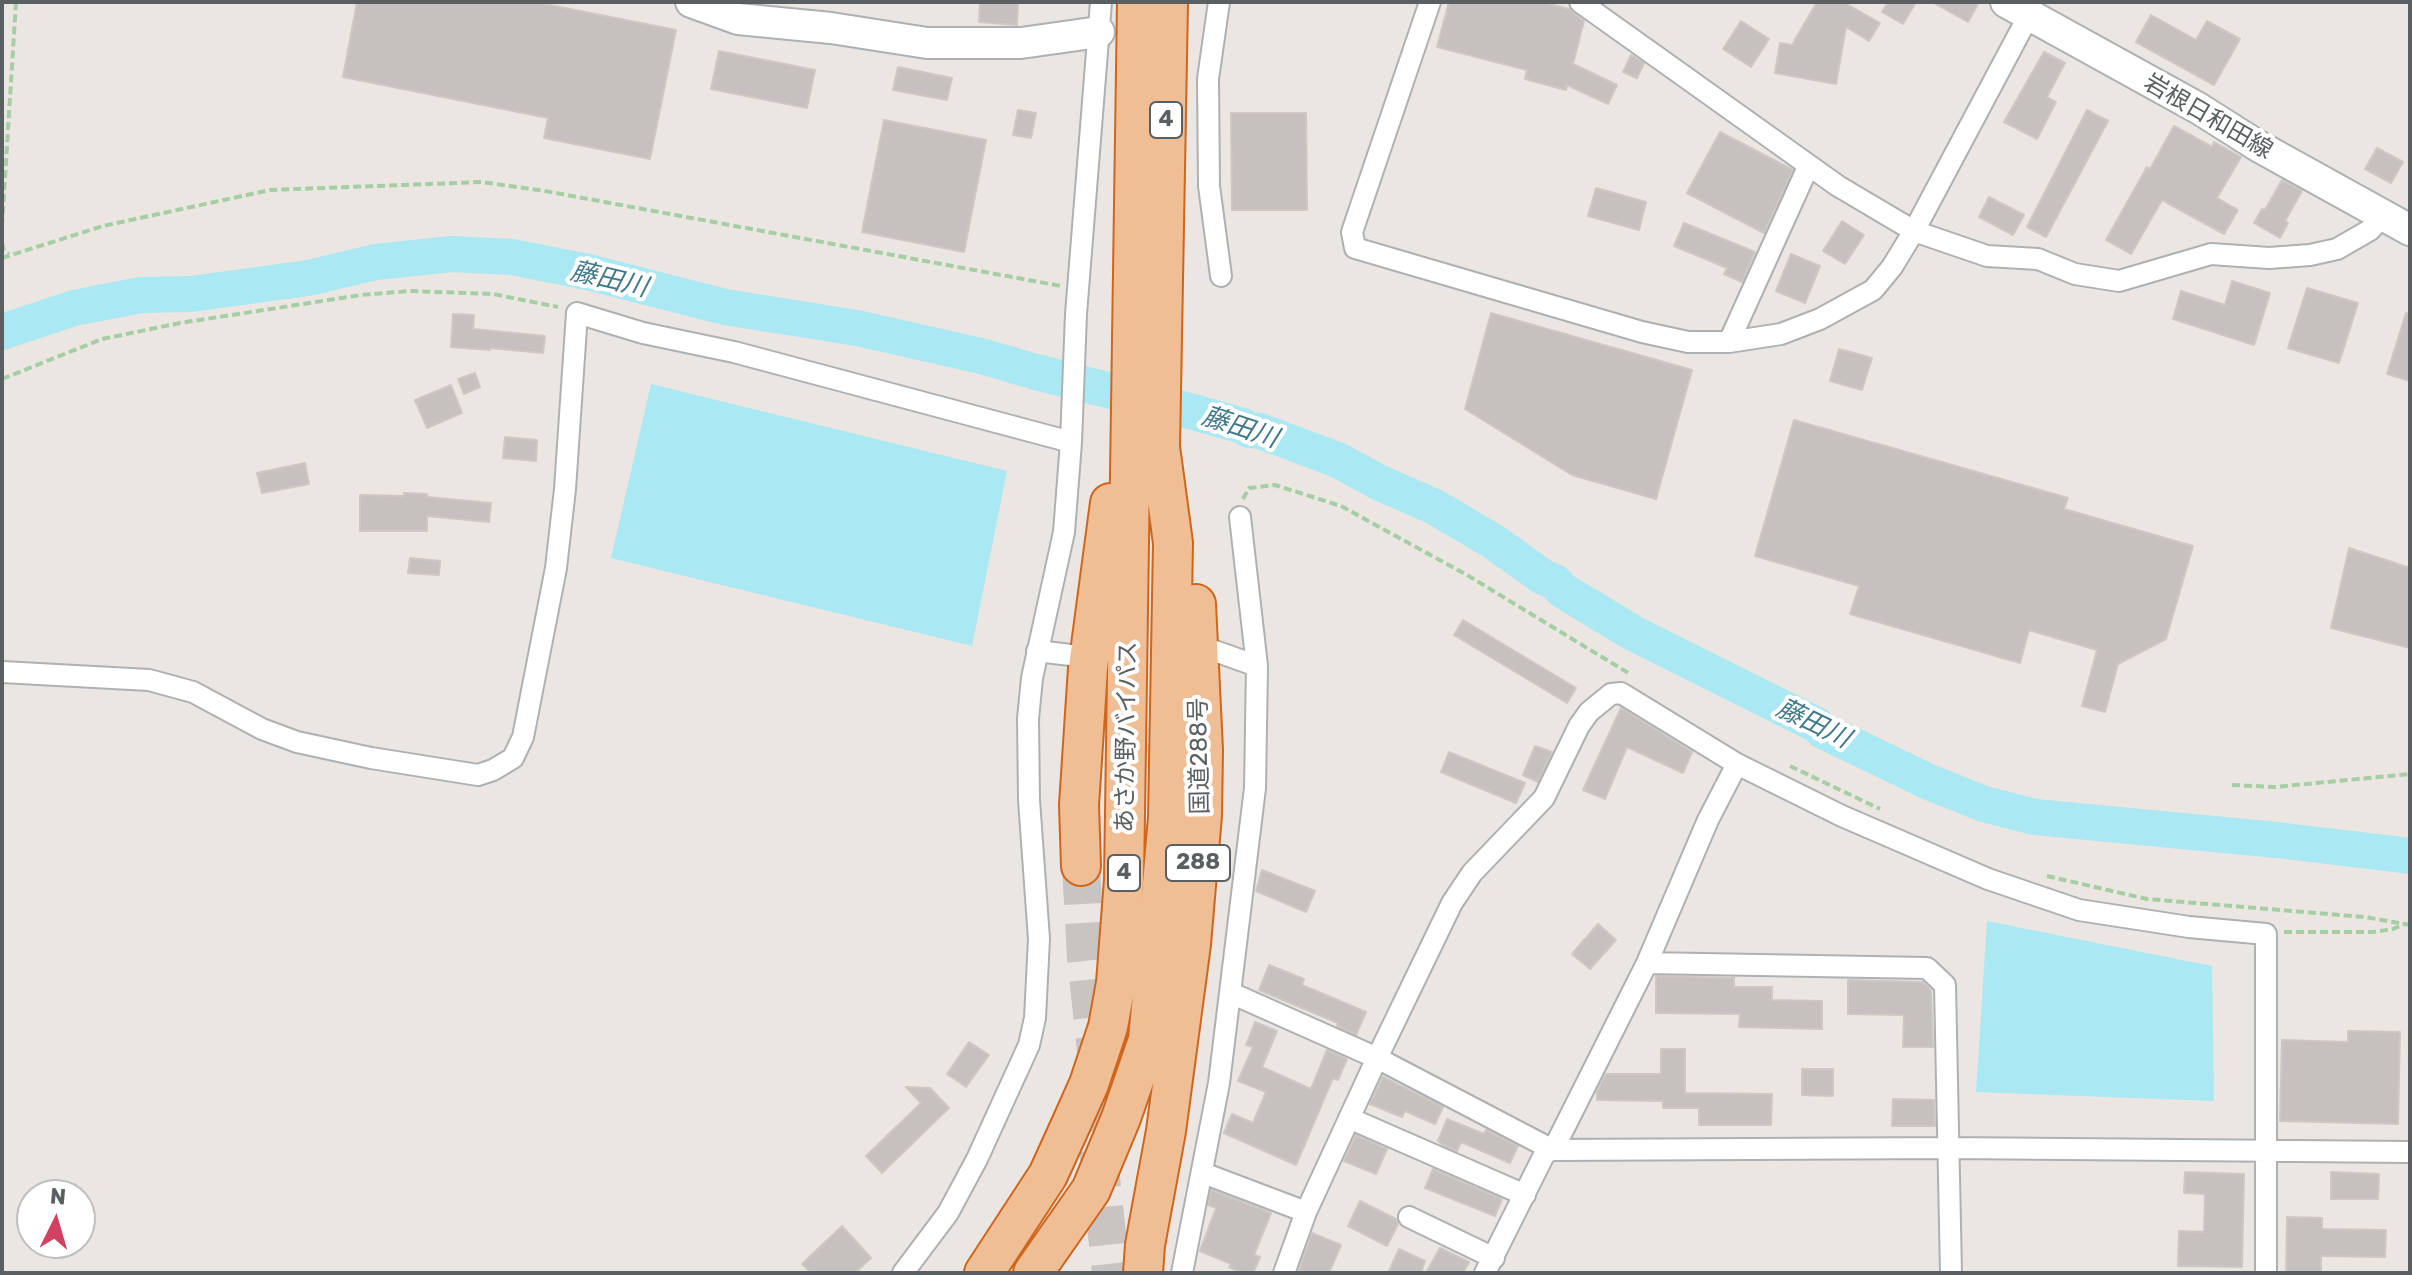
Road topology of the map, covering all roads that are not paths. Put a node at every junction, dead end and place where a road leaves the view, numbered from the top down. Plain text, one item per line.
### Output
1 (691, 2) edge
2 (1101, 2) edge
3 (1137, 2) edge
4 (1168, 2) edge
5 (1219, 2) edge
6 (1430, 2) edge
7 (1580, 2) edge
8 (2017, 8) edge
9 (1099, 32) junction
10 (1808, 167) junction
11 (2397, 223) edge
12 (1148, 227) junction
13 (1914, 231) junction
14 (1221, 276) dead end
15 (1147, 334) junction
16 (1729, 342) junction
17 (1072, 434) junction
18 (1146, 444) junction
19 (1240, 517) road end
20 (1037, 651) junction
21 (1215, 651) dead end
22 (1079, 656) dead end
23 (1257, 666) junction
24 (2, 672) edge
25 (1737, 764) junction
26 (1081, 866) tunnel mouth
27 (1647, 963) junction
28 (1231, 993) junction
29 (1377, 1058) junction
30 (1349, 1118) junction
31 (1950, 1148) junction
32 (1553, 1150) junction
33 (2268, 1151) junction
34 (2410, 1152) edge
35 (1203, 1173) junction
36 (1525, 1195) junction
37 (1306, 1212) junction
38 (1409, 1217) dead end
39 (1489, 1266) edge
40 (911, 1270) edge
41 (984, 1273) edge
42 (1033, 1273) edge
43 (1143, 1273) edge
44 (1182, 1273) edge
45 (1284, 1273) edge
46 (1951, 1273) edge
47 (2266, 1273) edge

1 - 9 street
2 - 9 street
3 - 12 highway, 4
4 - 12 highway, 4
5 - 14 street
6 - 16 street
7 - 10 street
8 - 11 street, 岩根日和田線
8 - 13 street
9 - 17 street
10 - 13 street
10 - 16 street
11 - 13 street
12 - 15 highway, 国道288号 / 288
12 - 15 highway, 国道288号 / 288
13 - 16 street
15 - 18 highway, 国道288号 / 288
15 - 18 highway, 国道288号 / 288
17 - 20 street
17 - 24 street
18 - 26 highway, 国道288号 / 288
18 - 41 highway, あさか野バイパス / 4
18 - 42 highway, あさか野バイパス / 4
18 - 43 highway, 国道288号 / 288
19 - 23 street
20 - 22 street
20 - 40 street
21 - 23 street
23 - 28 street
25 - 27 street
25 - 29 street
25 - 33 street
27 - 31 street
27 - 32 street
28 - 29 street
28 - 35 street
29 - 30 street
29 - 32 street
30 - 36 street
30 - 37 street
31 - 32 street
31 - 33 street
31 - 46 street
32 - 36 street
33 - 34 street
33 - 47 street
35 - 37 street
35 - 44 street
36 - 39 street
37 - 45 street
38 - 39 street

